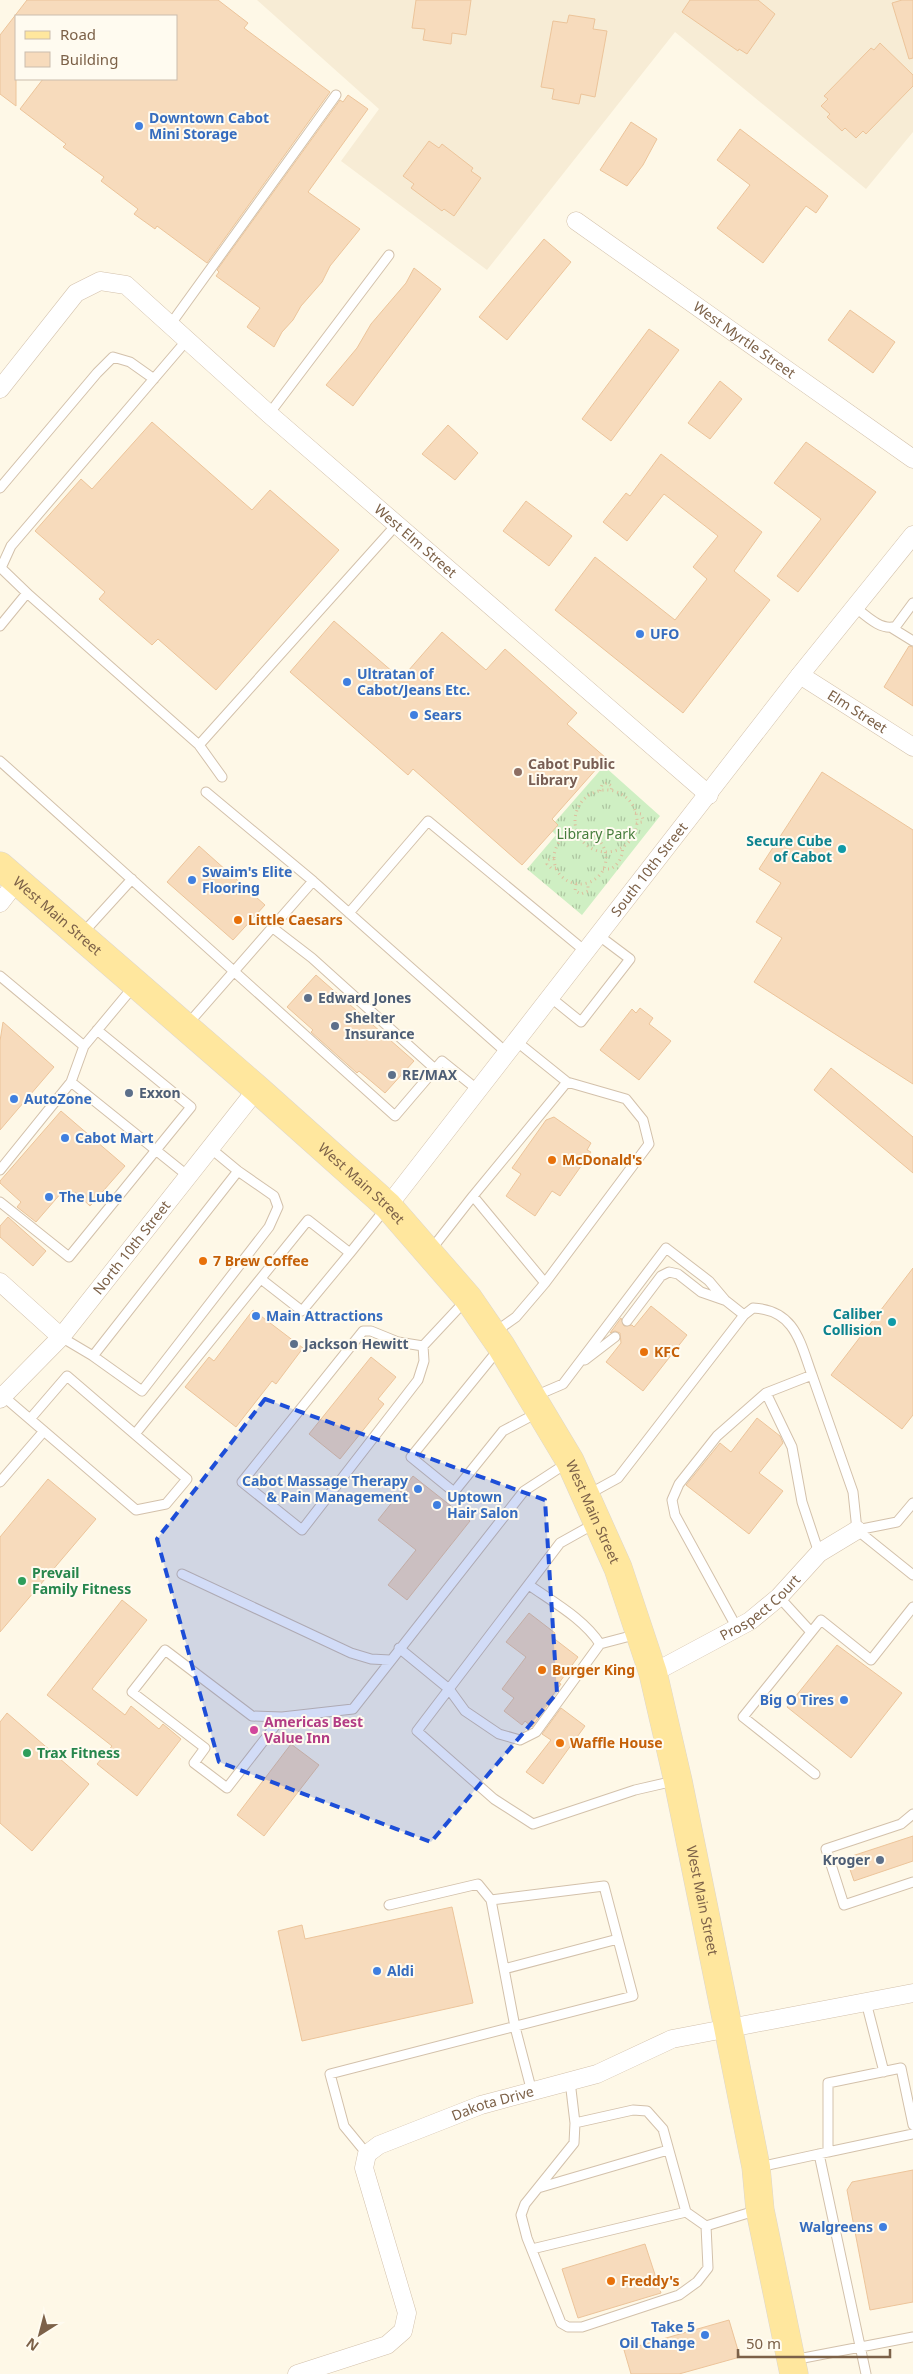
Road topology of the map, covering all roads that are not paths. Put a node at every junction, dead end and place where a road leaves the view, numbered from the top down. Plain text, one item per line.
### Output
1 (336, 95) dead end
2 (576, 221) dead end
3 (389, 254) dead end
4 (170, 324) junction
5 (187, 340) junction
6 (154, 379) junction
7 (0, 389) edge
8 (270, 414) junction
9 (913, 459) edge
10 (0, 488) edge
11 (397, 524) junction
12 (913, 535) edge
13 (28, 594) junction
14 (913, 603) edge
15 (855, 607) junction
16 (0, 626) edge
17 (892, 628) junction
18 (913, 641) edge
19 (800, 675) junction
20 (199, 745) junction
21 (913, 747) edge
22 (0, 761) edge
23 (222, 777) dead end
24 (206, 792) dead end
25 (709, 795) junction
26 (9, 873) edge
27 (132, 879) junction
28 (313, 881) junction
29 (0, 903) edge
30 (349, 913) junction
31 (273, 928) junction
32 (598, 935) junction
33 (80, 936) junction
34 (585, 951) junction
35 (234, 972) junction
36 (2, 982) edge
37 (136, 984) junction
38 (550, 997) junction
39 (186, 1027) junction
40 (97, 1030) junction
41 (84, 1046) junction
42 (511, 1047) junction
43 (435, 1068) junction
44 (71, 1082) junction
45 (567, 1082) junction
46 (258, 1089) junction
47 (478, 1090) junction
48 (210, 1148) junction
49 (155, 1151) junction
50 (0, 1170) edge
51 (238, 1171) junction
52 (188, 1176) junction
53 (473, 1196) junction
54 (0, 1202) edge
55 (388, 1206) junction
56 (430, 1252) junction
57 (350, 1253) junction
58 (261, 1279) junction
59 (0, 1282) edge
60 (545, 1282) junction
61 (468, 1298) junction
62 (724, 1300) junction
63 (744, 1315) junction
64 (627, 1321) dead end
65 (61, 1337) junction
66 (615, 1337) dead end
67 (497, 1340) junction
68 (423, 1346) junction
69 (93, 1356) junction
70 (577, 1365) junction
71 (812, 1375) junction
72 (766, 1393) junction
73 (2, 1398) edge
74 (537, 1404) junction
75 (30, 1419) junction
76 (44, 1431) junction
77 (135, 1434) junction
78 (570, 1461) junction
79 (0, 1482) edge
80 (587, 1495) junction
81 (913, 1503) edge
82 (599, 1521) junction
83 (857, 1530) junction
84 (819, 1553) junction
85 (182, 1574) dead end
86 (913, 1575) edge
87 (529, 1585) junction
88 (779, 1597) junction
89 (913, 1607) edge
90 (737, 1628) junction
91 (810, 1632) junction
92 (642, 1633) junction
93 (600, 1644) junction
94 (399, 1648) junction
95 (390, 1660) junction
96 (654, 1673) junction
97 (449, 1689) junction
98 (282, 1717) junction
99 (815, 1774) dead end
100 (678, 1781) junction
101 (913, 1814) edge
102 (913, 1882) edge
103 (491, 1900) junction
104 (389, 1905) dead end
105 (618, 1939) junction
106 (504, 1969) junction
107 (913, 1993) edge
108 (866, 2002) junction
109 (515, 2027) junction
110 (728, 2027) junction
111 (884, 2072) junction
112 (570, 2081) junction
113 (532, 2092) junction
114 (575, 2123) junction
115 (913, 2125) edge
116 (913, 2134) edge
117 (668, 2150) junction
118 (823, 2153) junction
119 (367, 2154) junction
120 (756, 2167) junction
121 (538, 2188) junction
122 (760, 2210) junction
123 (686, 2212) junction
124 (706, 2226) junction
125 (532, 2249) junction
126 (913, 2337) edge
127 (861, 2347) junction
128 (793, 2367) edge
129 (297, 2374) edge
130 (866, 2374) edge

1 - 4 lane
2 - 9 street, West Myrtle Street
3 - 8 lane
4 - 5 street, West Elm Street
4 - 7 street, West Elm Street
5 - 6 lane
5 - 8 street, West Elm Street
6 - 10 lane
6 - 13 lane
8 - 11 street, West Elm Street
11 - 20 lane
11 - 25 street, West Elm Street
12 - 15 street, South 10th Street
13 - 16 lane
13 - 20 lane
14 - 17 lane
15 - 17 lane
15 - 19 street, South 10th Street
17 - 18 lane
19 - 21 street, Elm Street
19 - 25 street, South 10th Street
20 - 23 lane
22 - 27 lane
24 - 28 lane
25 - 32 street, South 10th Street
26 - 29 street
26 - 33 main road, West Main Street
27 - 33 lane
27 - 35 lane
28 - 30 lane
28 - 31 lane
30 - 34 lane
30 - 42 lane
31 - 35 lane
31 - 43 lane
32 - 34 street, South 10th Street
32 - 38 lane
33 - 37 main road, West Main Street
34 - 38 street, South 10th Street
35 - 39 lane
35 - 43 lane
36 - 41 lane
37 - 39 main road, West Main Street
37 - 40 lane
38 - 42 street, South 10th Street
39 - 46 main road, West Main Street
40 - 41 lane
40 - 49 lane
41 - 44 lane
42 - 45 lane
42 - 47 street, South 10th Street
43 - 47 lane
44 - 49 lane
44 - 50 lane
45 - 53 lane
45 - 60 lane
46 - 48 street, North 10th Street
46 - 55 main road, West Main Street
47 - 55 street, South 10th Street
48 - 51 lane
48 - 52 street, North 10th Street
49 - 52 lane
49 - 54 lane
51 - 69 lane
51 - 69 lane
52 - 65 street, North 10th Street
53 - 56 lane
53 - 60 lane
55 - 56 main road, West Main Street
55 - 57 lane
56 - 61 main road, West Main Street
57 - 58 lane
57 - 58 lane
58 - 77 lane
59 - 65 street
60 - 67 lane
61 - 67 main road, West Main Street
61 - 68 lane
62 - 63 lane
62 - 64 lane
62 - 70 lane
63 - 71 lane
63 - 80 lane
65 - 69 lane
65 - 73 street, North 10th Street
66 - 70 lane
67 - 74 main road, West Main Street
67 - 74 lane
68 - 68 lane
70 - 74 lane
71 - 72 lane
71 - 83 lane
72 - 84 lane
72 - 90 lane
73 - 75 lane
74 - 78 main road, West Main Street
75 - 76 lane
75 - 77 lane
76 - 77 lane
76 - 79 lane
78 - 80 main road, West Main Street
78 - 94 lane
80 - 82 main road, West Main Street
81 - 83 lane
82 - 87 lane
82 - 92 main road, West Main Street
83 - 84 street, Prospect Court
83 - 86 lane
84 - 88 street, Prospect Court
85 - 95 lane
87 - 93 lane
87 - 97 lane
88 - 90 street, Prospect Court
88 - 91 lane
89 - 91 lane
90 - 96 street, Prospect Court
91 - 99 lane
92 - 93 lane
92 - 96 main road, West Main Street
93 - 97 lane
94 - 95 lane
94 - 97 lane
95 - 98 lane
96 - 100 main road, West Main Street
97 - 100 lane
98 - 98 lane
100 - 110 main road, West Main Street
101 - 102 lane
103 - 104 lane
103 - 105 lane
103 - 106 lane
105 - 106 lane
105 - 109 lane
106 - 109 lane
107 - 108 street, Dakota Drive
108 - 110 street, Dakota Drive
108 - 111 lane
109 - 113 lane
109 - 119 lane
110 - 112 street, Dakota Drive
110 - 120 main road, West Main Street
111 - 115 lane
111 - 118 lane
112 - 113 street, Dakota Drive
112 - 114 lane
113 - 119 street, Dakota Drive
114 - 117 lane
114 - 121 lane
116 - 118 lane
117 - 121 lane
117 - 123 lane
118 - 120 lane
118 - 127 lane
119 - 129 street
120 - 122 main road, West Main Street
121 - 125 lane
122 - 124 lane
122 - 128 main road, West Main Street
123 - 124 lane
123 - 125 lane
124 - 125 lane
126 - 127 lane
127 - 128 lane
127 - 130 lane

